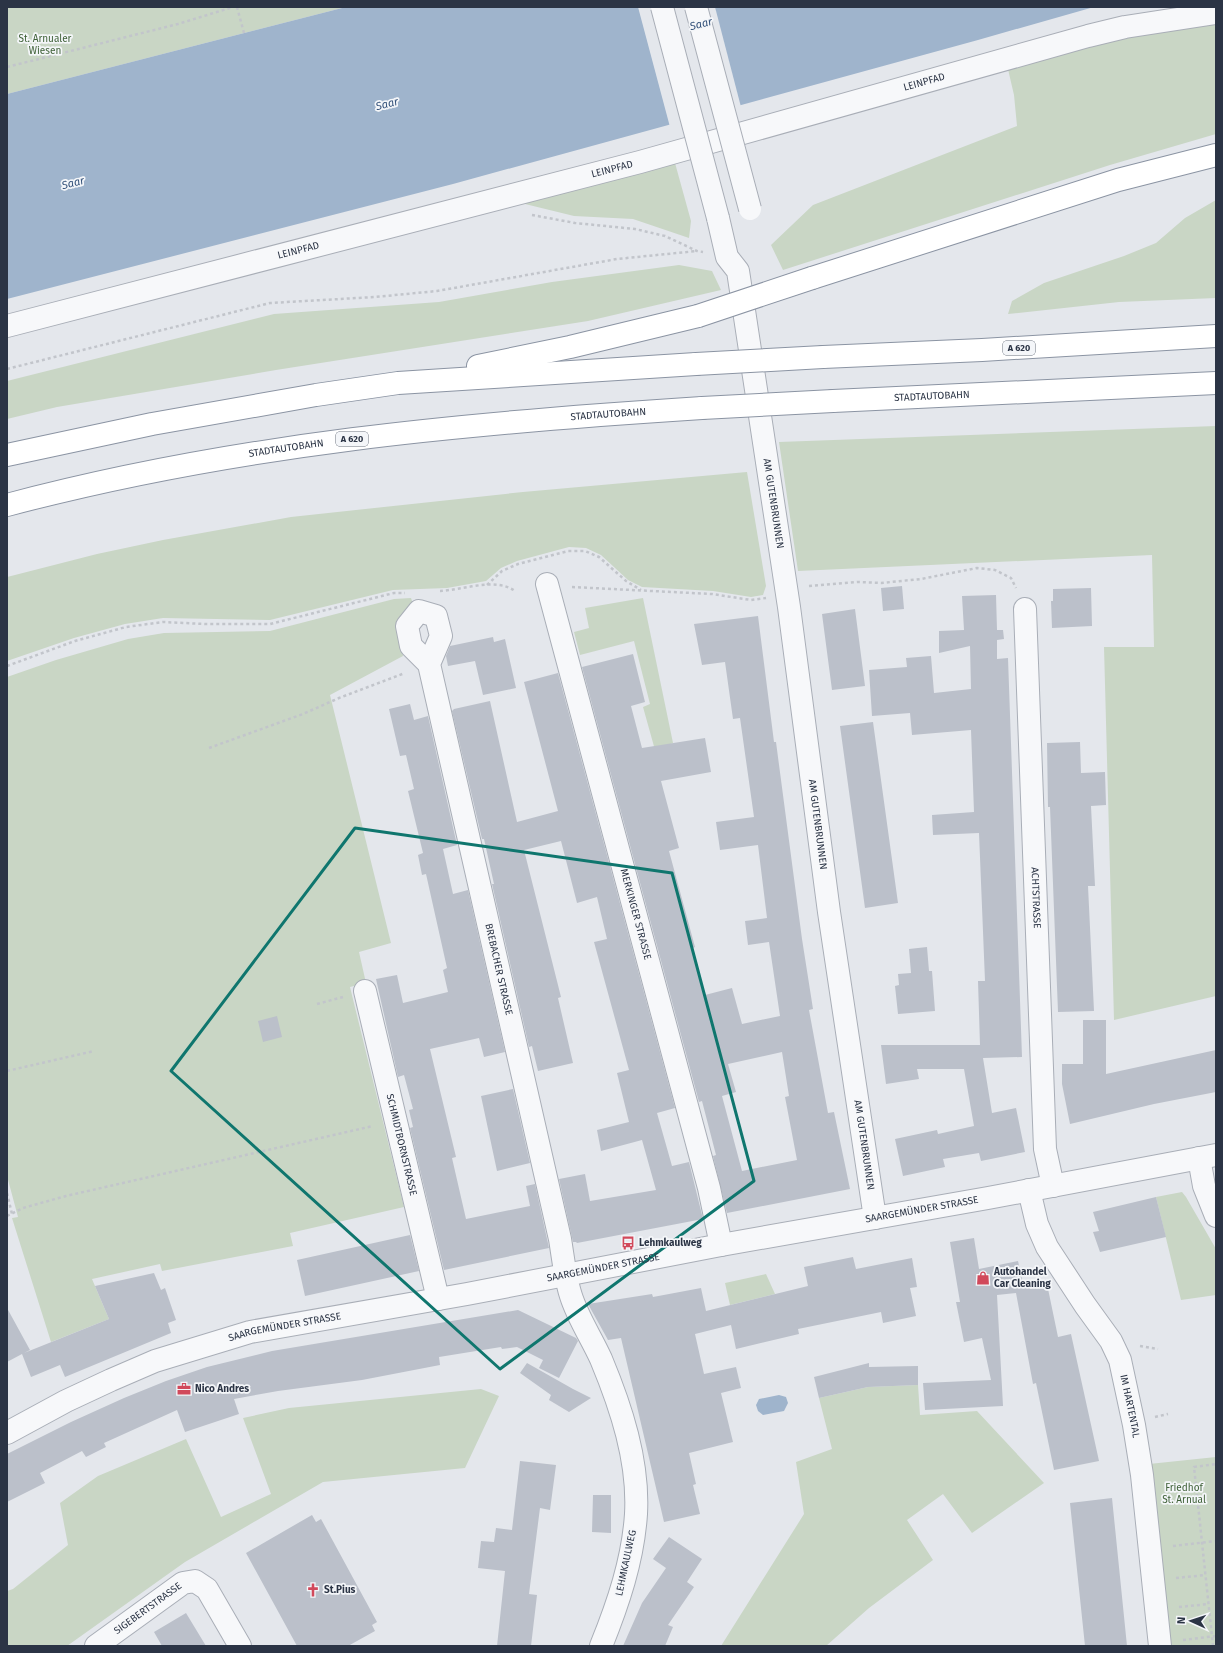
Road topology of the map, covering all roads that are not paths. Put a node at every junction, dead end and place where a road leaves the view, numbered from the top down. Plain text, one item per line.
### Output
1 (662, 7) edge
2 (696, 7) edge
3 (1216, 13) edge
4 (1216, 155) edge
5 (750, 209) dead end
6 (7, 326) edge
7 (1216, 336) edge
8 (398, 383) junction
9 (1216, 383) edge
10 (7, 455) edge
11 (7, 505) edge
12 (547, 584) road end
13 (1025, 609) road end
14 (429, 664) road end
15 (365, 991) dead end
16 (1208, 1157) edge
17 (1053, 1186) junction
18 (1029, 1190) junction
19 (1216, 1216) edge
20 (874, 1218) junction
21 (721, 1245) junction
22 (566, 1274) junction
23 (438, 1299) junction
24 (7, 1433) edge
25 (96, 1646) edge
26 (240, 1646) edge
27 (601, 1646) edge
28 (1160, 1646) edge

1 - 20 street, AM GUTENBRUNNEN, bridge
2 - 5 street, bridge
3 - 6 street, LEINPFAD
4 - 8 highway, bridge
7 - 8 highway, A 620, bridge
8 - 10 highway, A 620
9 - 11 highway, STADTAUTOBAHN / A 620, bridge
12 - 21 street, MERKINGER STRASSE
13 - 17 street, ACHTSTRASSE
14 - 22 street, BREBACHER STRASSE
15 - 23 street, SCHMIDTBORNSTRASSE
16 - 17 street, SAARGEMÜNDER STRASSE
16 - 19 street
17 - 18 street, SAARGEMÜNDER STRASSE
18 - 20 street, SAARGEMÜNDER STRASSE
18 - 28 street, IM HARTENTAL
20 - 21 street, SAARGEMÜNDER STRASSE
21 - 22 street, SAARGEMÜNDER STRASSE
22 - 23 street, SAARGEMÜNDER STRASSE
22 - 27 street, LEHMKAULWEG
23 - 24 street, SAARGEMÜNDER STRASSE
25 - 26 street, SIGEBERTSTRASSE

